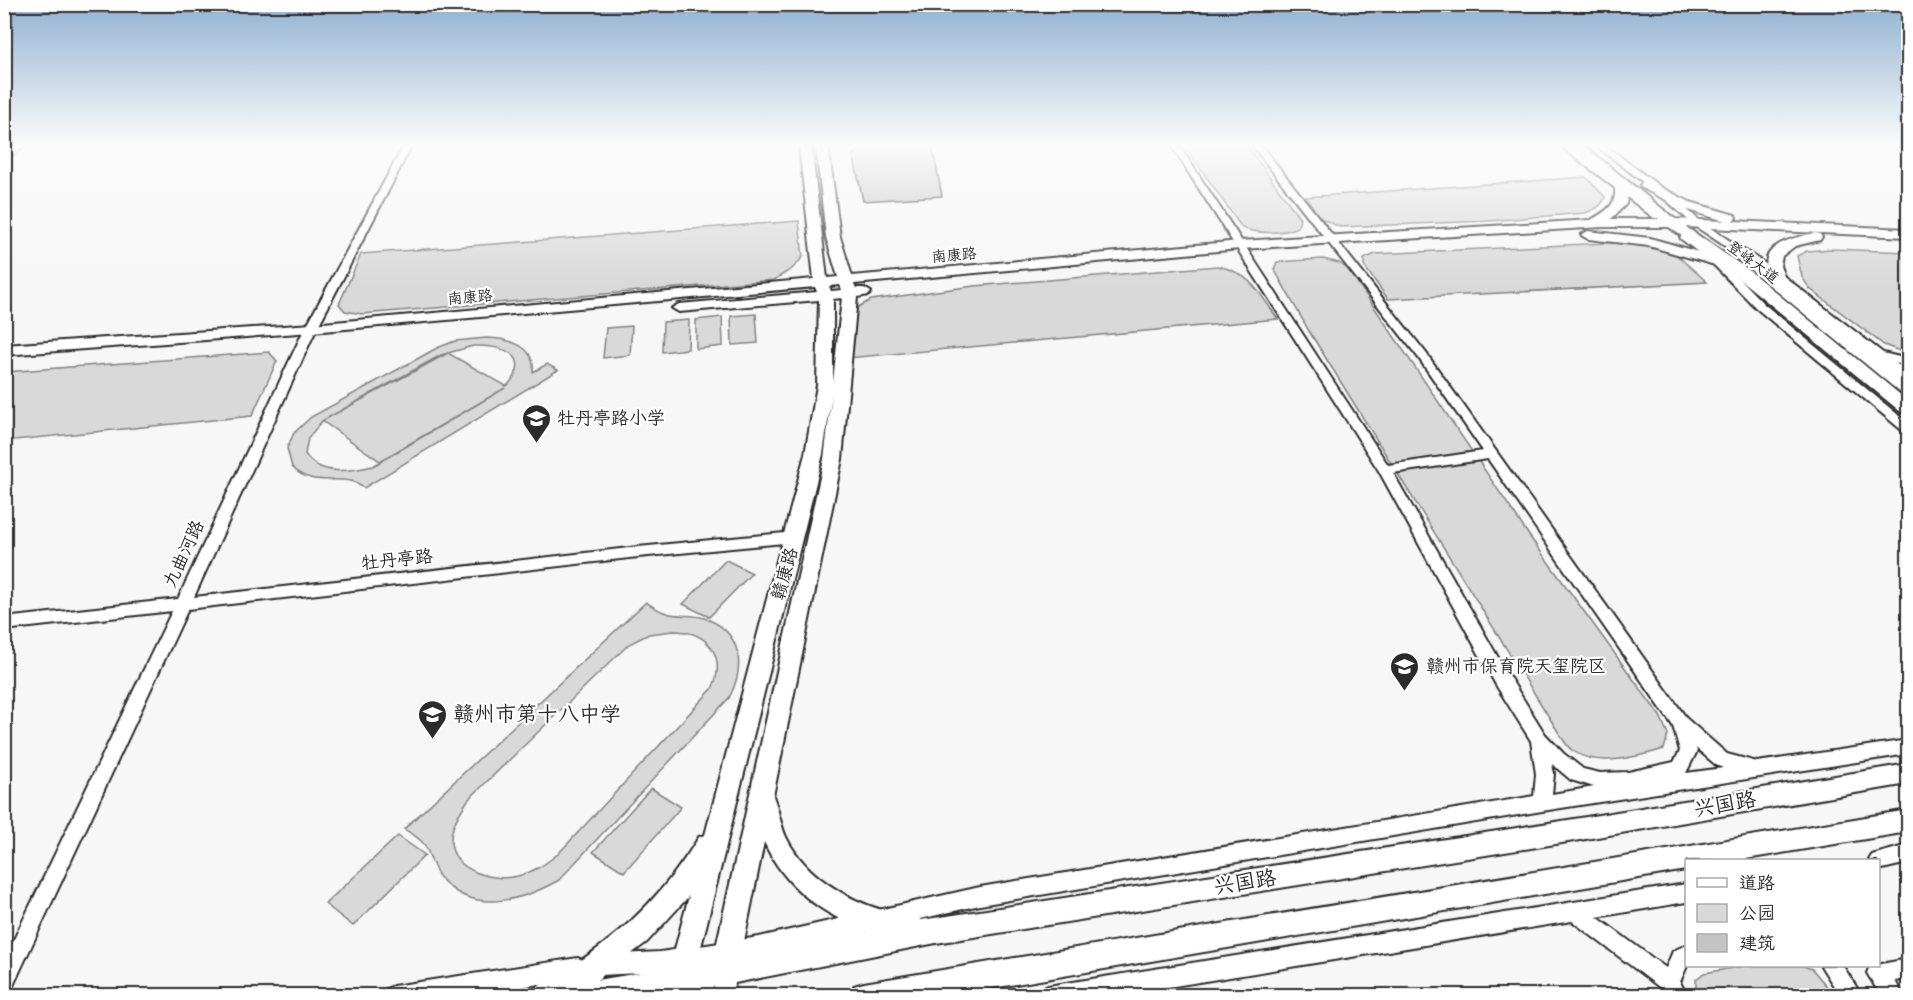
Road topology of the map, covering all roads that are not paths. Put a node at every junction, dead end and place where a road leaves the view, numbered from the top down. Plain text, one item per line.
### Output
1 (384, 192) edge
2 (811, 192) edge
3 (827, 192) edge
4 (1205, 192) edge
5 (1293, 192) edge
6 (1623, 192) edge
7 (1626, 192) edge
8 (1638, 192) edge
9 (1653, 192) edge
10 (1658, 192) edge
11 (1661, 192) edge
12 (1668, 197) junction
13 (1794, 227) junction
14 (1689, 228) junction
15 (1589, 229) junction
16 (1908, 233) edge
17 (1815, 237) junction
18 (1908, 241) edge
19 (1334, 243) junction
20 (1243, 250) junction
21 (1716, 261) junction
22 (1745, 274) junction
23 (1779, 282) junction
24 (847, 287) junction
25 (824, 290) junction
26 (310, 332) junction
27 (4, 350) edge
28 (1875, 353) junction
29 (4, 358) edge
30 (1908, 363) edge
31 (1908, 378) edge
32 (1908, 390) edge
33 (1908, 409) edge
34 (1908, 429) edge
35 (1492, 454) junction
36 (1385, 470) junction
37 (795, 537) junction
38 (183, 604) junction
39 (4, 624) edge
40 (1681, 724) junction
41 (1539, 739) junction
42 (1908, 747) edge
43 (1758, 770) junction
44 (1908, 774) edge
45 (762, 787) junction
46 (727, 800) junction
47 (1542, 803) junction
48 (1908, 821) edge
49 (1908, 854) edge
50 (1880, 861) edge
51 (1685, 893) edge
52 (1573, 910) junction
53 (873, 922) junction
54 (936, 930) junction
55 (1685, 956) edge
56 (727, 962) junction
57 (597, 966) junction
58 (1832, 967) edge
59 (1908, 969) edge
60 (680, 977) edge
61 (4, 983) edge
62 (1674, 989) edge
63 (870, 995) edge
64 (393, 996) edge
65 (544, 996) edge
66 (583, 996) edge
67 (720, 996) edge
68 (1048, 996) edge
69 (1852, 996) edge
70 (1894, 996) edge

1 - 26 street, 九曲河路
2 - 25 main road, 赣康路
3 - 24 main road, 赣康路
4 - 20 street
5 - 19 street
6 - 15 main road
7 - 14 street
8 - 14 main road, 登峰大道
9 - 14 main road, 登峰大道
10 - 12 main road
11 - 12 street
12 - 13 main road
12 - 14 street
13 - 14 main road, 南康路
13 - 16 main road, 南康路
14 - 15 main road, 南康路
14 - 17 main road, 南康路
14 - 21 street
14 - 22 main road, 登峰大道
14 - 23 main road, 登峰大道
15 - 19 main road, 南康路
15 - 21 main road
17 - 18 main road, 南康路
17 - 23 main road
19 - 20 main road, 南康路
19 - 35 street
20 - 24 main road, 南康路
20 - 36 street
21 - 22 main road
21 - 34 street
22 - 33 main road, 登峰大道
23 - 28 street
23 - 32 main road, 登峰大道
24 - 25 main road, 南康路
24 - 45 main road, 赣康路
25 - 26 main road, 南康路
25 - 37 main road, 赣康路
26 - 27 main road, 南康路
26 - 29 main road, 南康路
26 - 38 street, 九曲河路
28 - 30 street
28 - 31 street
35 - 36 street
35 - 40 street
36 - 41 street
37 - 38 street, 牡丹亭路
37 - 46 main road, 赣康路
38 - 39 street, 牡丹亭路
38 - 61 street, 九曲河路
40 - 41 street
40 - 43 street
41 - 47 street
42 - 43 street
43 - 47 street
44 - 54 main road, 兴国路
45 - 53 main road
45 - 56 main road, 赣康路
46 - 57 main road
46 - 60 main road, 赣康路
47 - 53 street
48 - 63 main road
49 - 50 street
51 - 52 street
52 - 62 street
52 - 68 street
53 - 54 main road
53 - 56 street
54 - 56 main road, 兴国路
55 - 62 street
56 - 60 main road, 兴国路
56 - 67 main road, 赣康路
57 - 60 street
57 - 64 street
57 - 65 main road
58 - 69 street
59 - 70 street
60 - 66 main road, 兴国路

